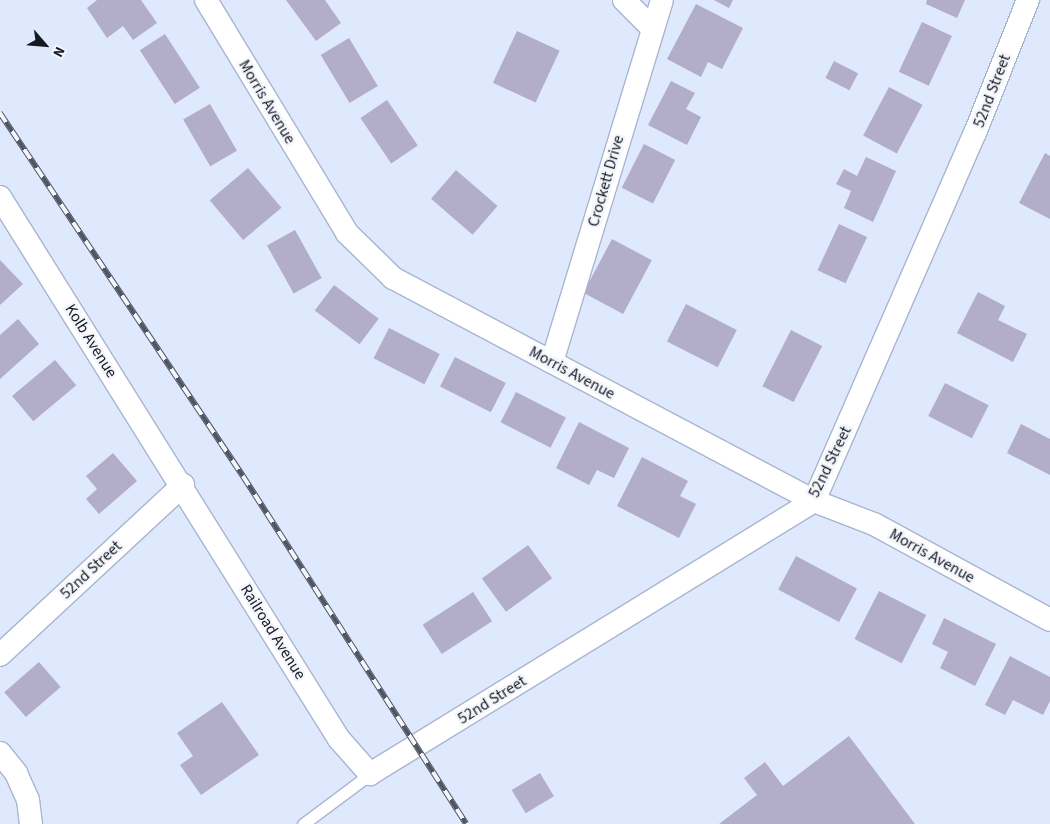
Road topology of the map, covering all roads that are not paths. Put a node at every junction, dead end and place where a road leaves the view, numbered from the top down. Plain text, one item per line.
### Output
1 (206, 0) edge
2 (624, 0) edge
3 (662, 0) edge
4 (1028, 0) edge
5 (651, 27) junction
6 (0, 197) edge
7 (552, 362) junction
8 (183, 486) junction
9 (814, 502) junction
10 (1050, 620) edge
11 (0, 654) edge
12 (0, 753) edge
13 (370, 774) junction
14 (30, 824) edge
15 (303, 824) edge

1 - 7 street, Morris Avenue
2 - 5 street
3 - 5 street, Crockett Drive
4 - 9 street, 52nd Street
5 - 7 street, Crockett Drive
6 - 8 street, Kolb Avenue
7 - 9 street, Morris Avenue
8 - 11 street, 52nd Street
8 - 13 street, Railroad Avenue
9 - 10 street, Morris Avenue
9 - 13 street, 52nd Street
12 - 14 street
13 - 15 lane

